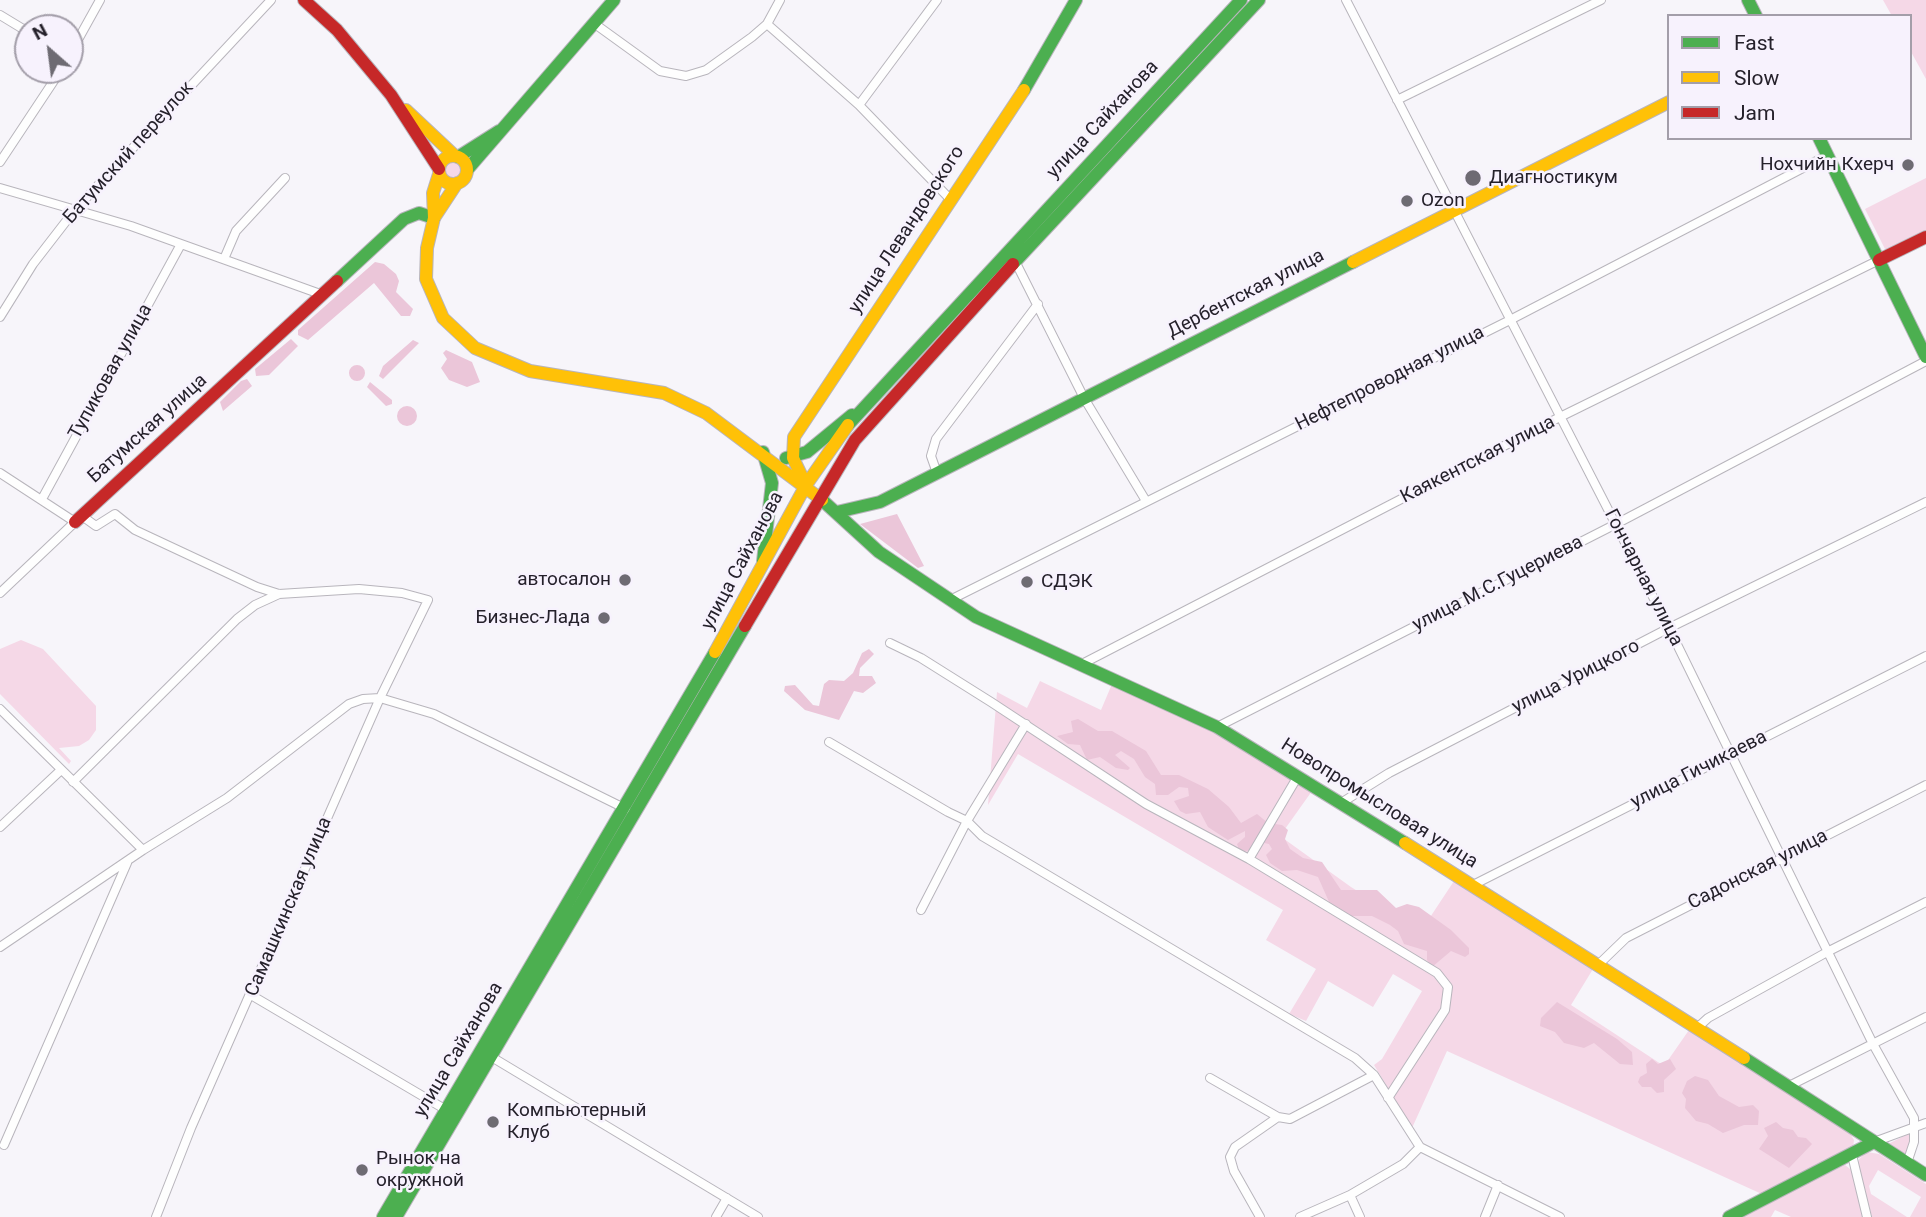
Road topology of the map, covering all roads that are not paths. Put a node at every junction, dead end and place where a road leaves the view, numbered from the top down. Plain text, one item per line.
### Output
1 (100, 0) edge
2 (271, 0) edge
3 (304, 0) edge
4 (614, 0) edge
5 (780, 0) edge
6 (937, 0) edge
7 (1076, 0) edge
8 (1241, 0) edge
9 (1259, 0) edge
10 (1346, 0) edge
11 (1601, 0) edge
12 (594, 23) junction
13 (767, 24) junction
14 (84, 29) edge
15 (52, 84) edge
16 (391, 95) junction
17 (1397, 100) junction
18 (1667, 103) edge
19 (859, 106) junction
20 (502, 129) junction
21 (1820, 140) edge
22 (1828, 155) junction
23 (456, 157) junction
24 (0, 162) edge
25 (467, 170) junction
26 (439, 171) junction
27 (285, 178) dead end
28 (457, 183) junction
29 (0, 188) edge
30 (950, 199) junction
31 (74, 211) junction
32 (1452, 211) junction
33 (434, 218) junction
34 (1926, 237) edge
35 (180, 246) junction
36 (1010, 257) junction
37 (224, 259) junction
38 (1879, 260) junction
39 (323, 295) junction
40 (1038, 304) junction
41 (0, 317) edge
42 (1510, 320) junction
43 (1926, 359) edge
44 (1084, 398) junction
45 (863, 405) junction
46 (1560, 417) junction
47 (763, 451) junction
48 (793, 458) junction
49 (937, 473) junction
50 (1, 475) edge
51 (806, 485) junction
52 (820, 496) junction
53 (42, 499) junction
54 (1146, 501) junction
55 (1926, 502) edge
56 (837, 512) junction
57 (79, 519) junction
58 (1616, 524) junction
59 (763, 563) junction
60 (0, 593) edge
61 (279, 594) junction
62 (950, 600) junction
63 (1670, 628) junction
64 (890, 643) dead end
65 (1926, 656) edge
66 (1079, 665) junction
67 (380, 698) junction
68 (1, 711) edge
69 (1026, 724) junction
70 (1217, 727) junction
71 (829, 743) dead end
72 (1731, 754) junction
73 (61, 770) junction
74 (1298, 776) junction
75 (73, 782) junction
76 (1926, 785) edge
77 (1342, 803) junction
78 (629, 811) junction
79 (967, 821) junction
80 (0, 827) edge
81 (142, 850) junction
82 (1783, 857) junction
83 (1249, 859) junction
84 (128, 860) junction
85 (1473, 885) junction
86 (1926, 902) edge
87 (920, 910) dead end
88 (0, 947) edge
89 (1829, 951) junction
90 (1597, 966) junction
91 (251, 995) junction
92 (1926, 1017) edge
93 (1696, 1029) junction
94 (1873, 1044) junction
95 (487, 1054) junction
96 (1374, 1075) junction
97 (1210, 1077) dead end
98 (1787, 1087) junction
99 (1388, 1098) junction
100 (451, 1113) junction
101 (1278, 1117) junction
102 (1926, 1123) edge
103 (1916, 1126) junction
104 (1874, 1142) junction
105 (4, 1145) dead end
106 (1420, 1147) junction
107 (1852, 1154) junction
108 (1907, 1163) junction
109 (1926, 1175) edge
110 (1497, 1185) junction
111 (1350, 1195) junction
112 (727, 1198) junction
113 (156, 1217) edge
114 (383, 1217) edge
115 (396, 1217) edge
116 (716, 1217) edge
117 (758, 1217) edge
118 (1260, 1217) edge
119 (1300, 1217) edge
120 (1360, 1217) edge
121 (1485, 1217) edge
122 (1560, 1217) edge
123 (1729, 1217) edge
124 (1867, 1217) edge

1 - 14 street
2 - 31 street, Батумский переулок
3 - 16 main road
4 - 12 main road
5 - 13 street
6 - 19 street
7 - 30 main road, улица Левандовского
8 - 36 main road, улица Сайханова
9 - 36 main road, улица Сайханова
10 - 17 street, Гончарная улица
11 - 17 street
12 - 13 street
12 - 20 main road
13 - 19 street
15 - 24 street
16 - 23 main road
16 - 26 main road
17 - 32 street, Гончарная улица
18 - 32 main road, Дербентская улица
19 - 30 street
20 - 23 main road
20 - 25 main road
21 - 22 main road
22 - 38 main road
22 - 42 street, Нефтепроводная улица
23 - 25 main road
23 - 26 main road
25 - 28 main road
26 - 28 main road
26 - 33 main road
27 - 37 street
28 - 33 main road
29 - 31 street
30 - 48 main road, улица Левандовского
31 - 35 street
31 - 41 street, Батумский переулок
32 - 42 street, Гончарная улица
32 - 44 main road, Дербентская улица
33 - 39 main road, Батумская улица
33 - 47 main road, Новопромысловая улица
34 - 38 main road
35 - 37 street
35 - 53 street, Тупиковая улица
36 - 40 street
36 - 45 main road, улица Сайханова
36 - 52 main road, улица Сайханова
37 - 39 street
38 - 43 main road
38 - 46 street, Каякентская улица
39 - 57 main road, Батумская улица
40 - 44 street
40 - 49 street
42 - 46 street, Гончарная улица
42 - 54 street, Нефтепроводная улица
43 - 58 street, улица М.С.Гуцериева
44 - 49 main road, Дербентская улица
44 - 54 street
45 - 48 main road
45 - 51 main road, улица Сайханова
46 - 58 street, Гончарная улица
46 - 66 street, Каякентская улица
47 - 48 main road
47 - 51 main road, Новопромысловая улица
47 - 59 main road
48 - 51 main road
49 - 56 main road, Дербентская улица
50 - 53 street
51 - 52 main road, Новопромысловая улица
51 - 59 main road, улица Сайханова
52 - 56 main road, Новопромысловая улица
52 - 78 main road, улица Сайханова
53 - 57 street
54 - 62 street, Нефтепроводная улица
55 - 63 street, улица Урицкого
56 - 62 main road, Новопромысловая улица
57 - 60 street, Батумская улица
57 - 61 street
58 - 63 street, Гончарная улица
58 - 70 street, улица М.С.Гуцериева
59 - 78 main road, улица Сайханова
61 - 67 street, Самашкинская улица
61 - 75 street
62 - 66 main road, Новопромысловая улица
63 - 72 street, Гончарная улица
63 - 77 street, улица Урицкого
64 - 69 street
65 - 72 street, улица Гичикаева
66 - 70 main road, Новопромысловая улица
67 - 78 street
67 - 81 street
67 - 91 street, Самашкинская улица
68 - 73 street
69 - 79 street
69 - 83 street
70 - 74 main road, Новопромысловая улица
71 - 79 street
72 - 82 street, Гончарная улица
72 - 85 street, улица Гичикаева
73 - 75 street
73 - 80 street
74 - 77 main road, Новопромысловая улица
74 - 83 street
75 - 81 street
76 - 82 street, Садонская улица
77 - 85 main road, Новопромысловая улица
78 - 95 main road
79 - 87 street
79 - 96 street
81 - 84 street
82 - 89 street, Гончарная улица
82 - 90 street, Садонская улица
83 - 99 street
84 - 88 street
84 - 105 street
85 - 90 main road, Новопромысловая улица
86 - 89 street
89 - 93 street
89 - 94 street, Гончарная улица
90 - 93 main road, Новопромысловая улица
91 - 100 street
91 - 113 street, Самашкинская улица
92 - 94 street
93 - 98 main road, Новопромысловая улица
94 - 98 street
94 - 103 street, Гончарная улица
95 - 100 main road
95 - 112 street
96 - 99 street
96 - 101 street
97 - 101 street
98 - 104 main road, Новопромысловая улица
99 - 106 street
100 - 114 main road, улица Сайханова
100 - 115 main road
101 - 118 street
102 - 103 street
103 - 104 street
103 - 108 street
104 - 107 main road
104 - 108 main road, Новопромысловая улица
106 - 110 street
106 - 111 street
107 - 123 main road
107 - 124 street
108 - 109 main road, Новопромысловая улица
110 - 121 street
110 - 122 street
111 - 119 street
111 - 120 street
112 - 116 street
112 - 117 street

